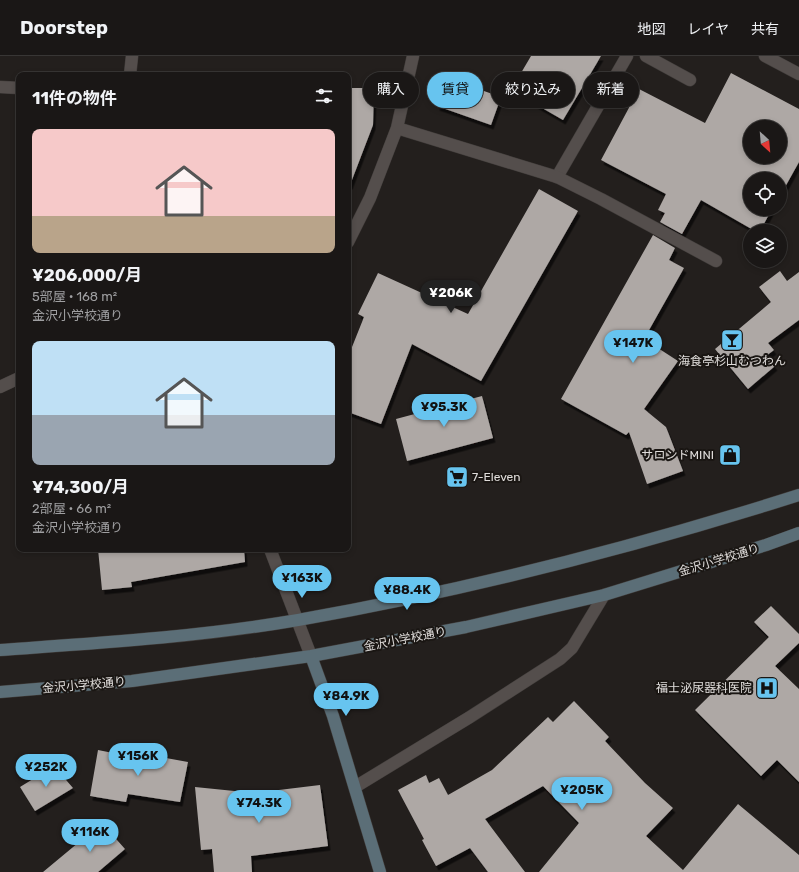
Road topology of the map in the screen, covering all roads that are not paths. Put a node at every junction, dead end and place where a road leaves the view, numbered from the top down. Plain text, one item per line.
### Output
1 (132, 56) edge
2 (413, 56) edge
3 (627, 56) edge
4 (646, 56) edge
5 (765, 56) edge
6 (130, 72) edge
7 (799, 74) edge
8 (690, 80) dead end
9 (0, 87) edge
10 (16, 88) edge
11 (397, 128) junction
12 (557, 177) junction
13 (351, 236) edge
14 (716, 262) dead end
15 (16, 379) edge
16 (0, 387) edge
17 (799, 495) edge
18 (799, 532) edge
19 (271, 552) edge
20 (604, 595) junction
21 (297, 620) junction
22 (0, 650) edge
23 (311, 656) junction
24 (0, 692) edge
25 (355, 787) junction
26 (380, 872) edge

1 - 6 street
2 - 11 street
3 - 12 street
4 - 8 street
5 - 7 street
9 - 10 street
11 - 12 street
11 - 13 street
12 - 14 street
15 - 16 street
17 - 21 street
18 - 20 street, 金沢小学校通り
19 - 21 street
20 - 23 street, 金沢小学校通り
20 - 25 street
21 - 22 street
21 - 23 street
23 - 24 street, 金沢小学校通り
23 - 25 street
25 - 26 street

